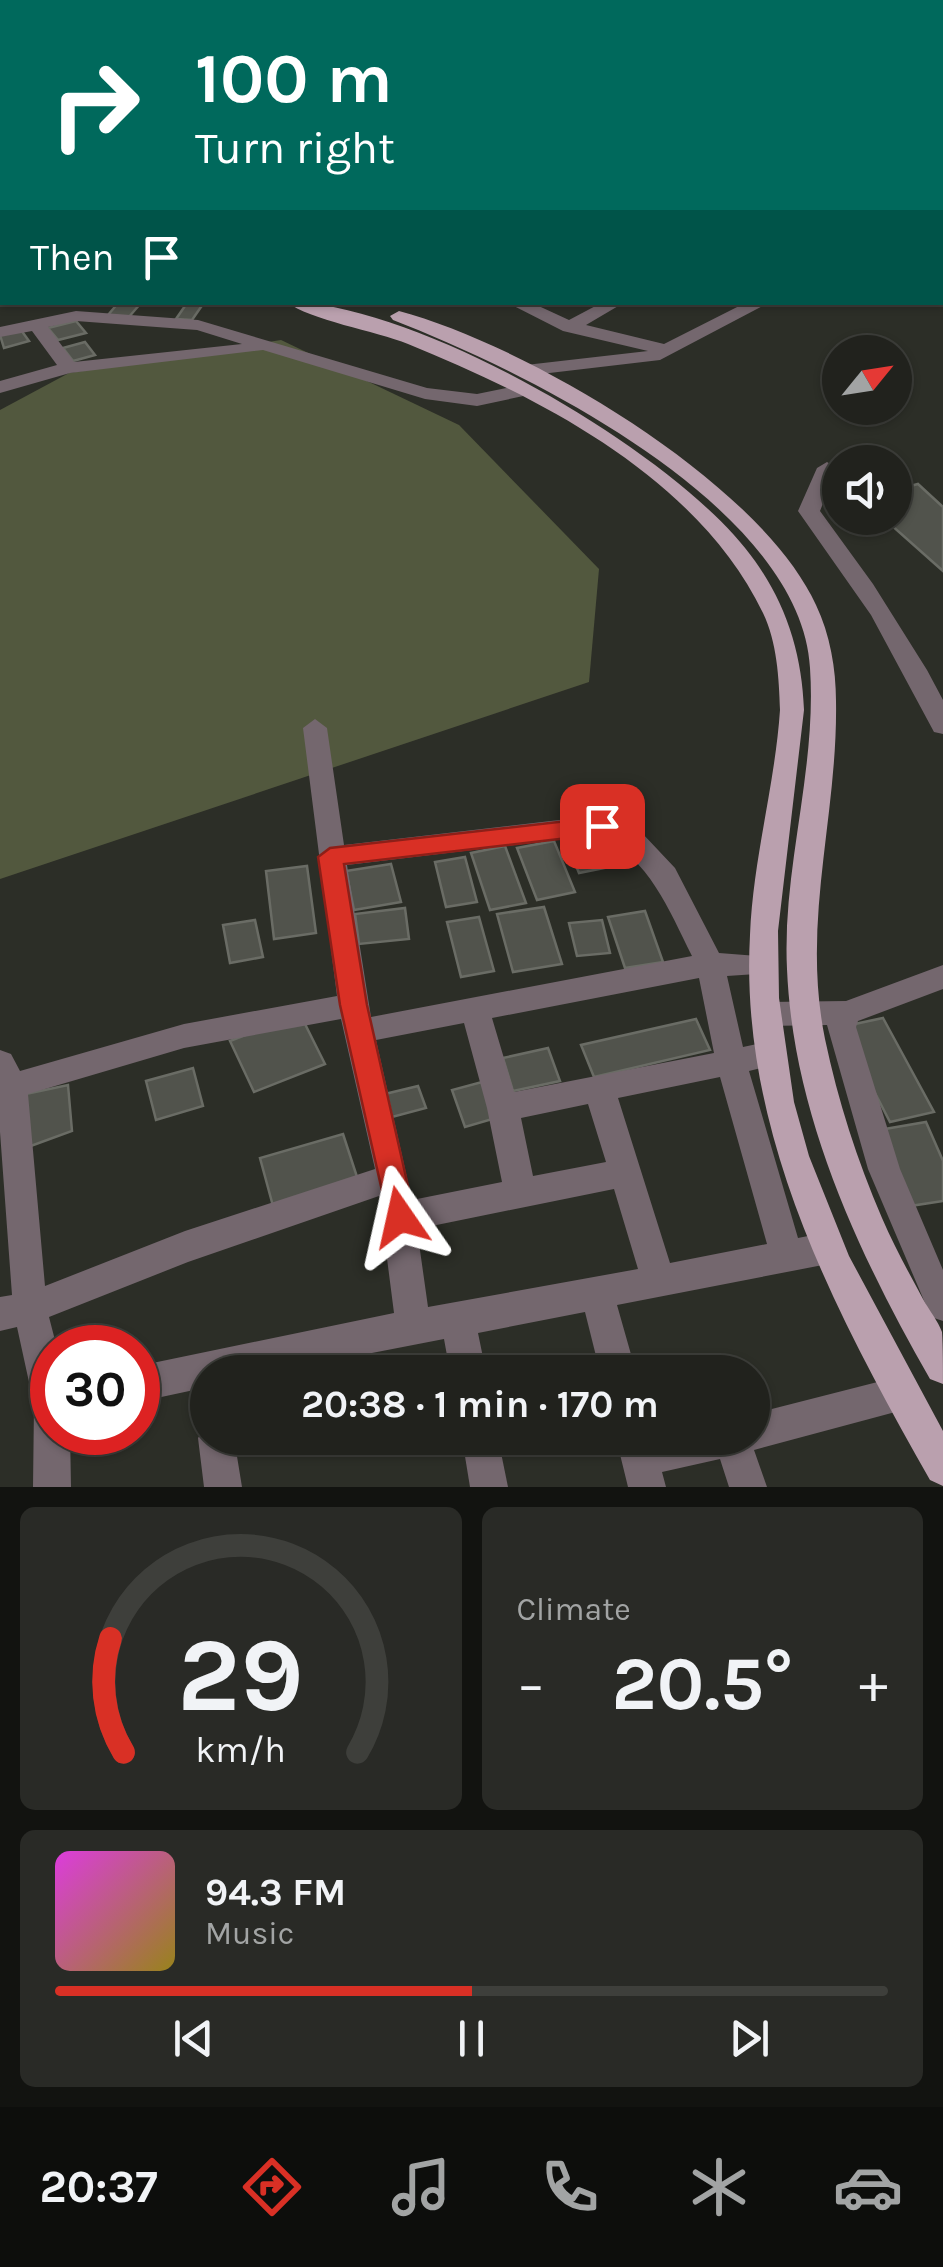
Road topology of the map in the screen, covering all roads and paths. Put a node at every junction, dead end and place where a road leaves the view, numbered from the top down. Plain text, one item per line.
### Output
1 (10, 305) edge
2 (520, 305) edge
3 (611, 305) edge
4 (756, 305) edge
5 (343, 306) edge
6 (29, 324) junction
7 (569, 328) junction
8 (0, 332) edge
9 (271, 347) junction
10 (668, 350) junction
11 (69, 368) junction
12 (524, 370) junction
13 (0, 387) edge
14 (526, 394) junction
15 (822, 480) edge
16 (710, 506) junction
17 (822, 531) edge
18 (825, 535) edge
19 (937, 695) edge
20 (943, 726) edge
21 (316, 728) dead end
22 (330, 857) junction
23 (710, 964) junction
24 (762, 965) junction
25 (943, 977) edge
26 (476, 1012) junction
27 (847, 1013) junction
28 (768, 1014) junction
29 (806, 1017) junction
30 (357, 1018) junction
31 (771, 1054) junction
32 (732, 1064) junction
33 (6, 1075) edge
34 (598, 1088) junction
35 (503, 1108) junction
36 (624, 1173) junction
37 (393, 1177) junction
38 (520, 1192) junction
39 (400, 1217) junction
40 (828, 1248) junction
41 (787, 1256) junction
42 (659, 1281) junction
43 (597, 1293) junction
44 (943, 1305) edge
45 (15, 1311) edge
46 (458, 1320) junction
47 (413, 1326) junction
48 (30, 1349) edge
49 (278, 1355) edge
50 (465, 1355) edge
51 (613, 1355) edge
52 (943, 1367) edge
53 (190, 1374) edge
54 (160, 1380) edge
55 (901, 1394) junction
56 (770, 1427) edge
57 (52, 1455) edge
58 (218, 1455) edge
59 (482, 1455) edge
60 (737, 1455) edge
61 (943, 1466) edge
62 (486, 1486) edge
63 (52, 1487) edge
64 (222, 1487) edge
65 (748, 1487) edge

1 - 6 street
2 - 7 street
3 - 7 street
4 - 10 street
5 - 12 main road
5 - 14 main road
6 - 8 street
6 - 9 street
6 - 11 street
7 - 10 street
9 - 11 street
9 - 14 street
10 - 12 street
11 - 13 street
12 - 16 main road
14 - 16 main road
15 - 17 street
16 - 24 main road
16 - 29 main road
18 - 19 street
19 - 20 street
21 - 22 street
22 - 23 street
22 - 30 street
23 - 24 street
23 - 26 street
23 - 32 street
24 - 28 main road
25 - 27 street
26 - 30 street
26 - 35 street
27 - 29 street
27 - 44 street
28 - 29 street
28 - 31 main road
29 - 52 main road
30 - 33 street
30 - 37 street
31 - 32 street
31 - 40 main road
32 - 34 street
32 - 41 street
33 - 45 street
34 - 35 street
34 - 36 street
35 - 38 street
36 - 38 street
36 - 42 street
37 - 39 street
37 - 45 street
38 - 39 street
39 - 47 street
40 - 41 street
40 - 55 main road
41 - 42 street
42 - 43 street
43 - 46 street
43 - 51 street
45 - 48 street
46 - 47 street
46 - 50 street
47 - 49 street
53 - 54 street
55 - 56 street
55 - 61 main road
57 - 63 street
58 - 64 street
59 - 62 street
60 - 65 street

